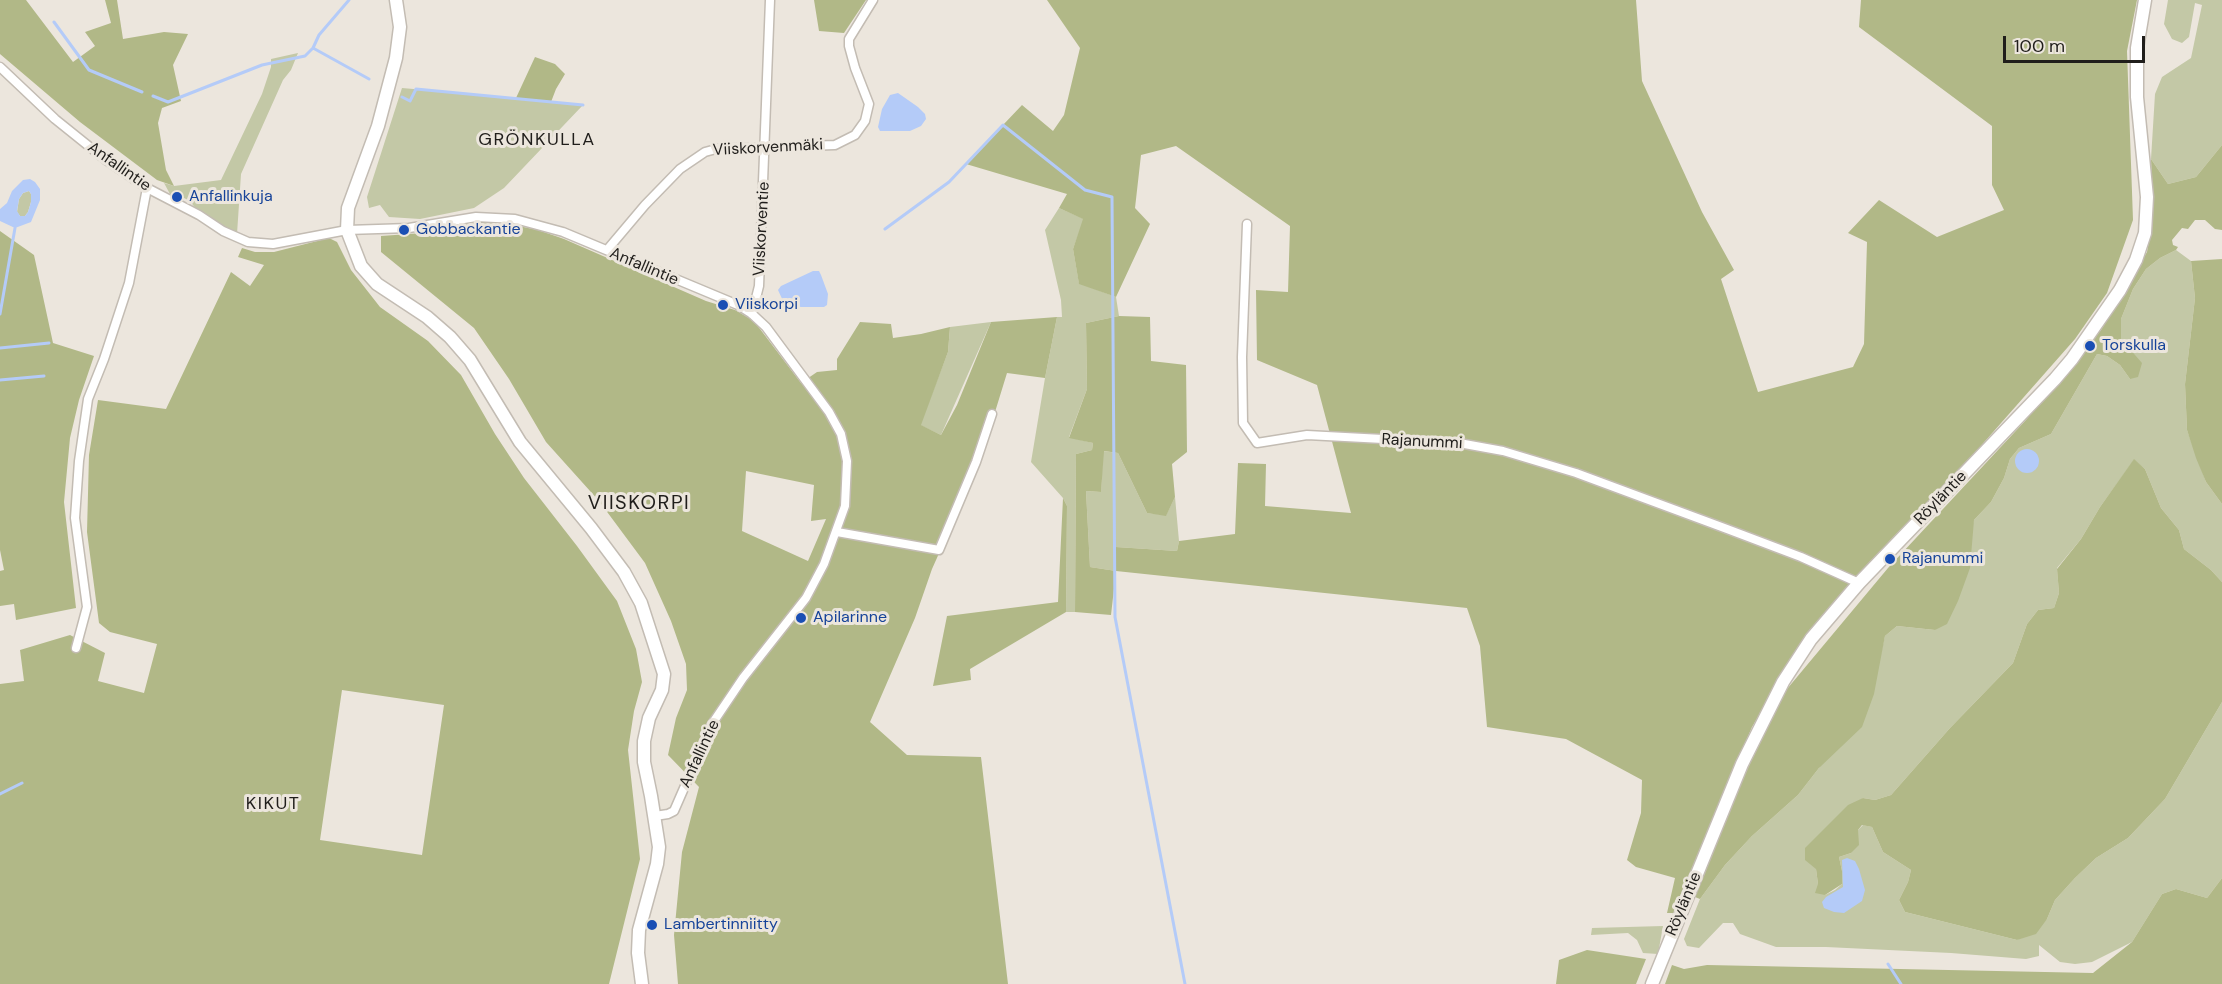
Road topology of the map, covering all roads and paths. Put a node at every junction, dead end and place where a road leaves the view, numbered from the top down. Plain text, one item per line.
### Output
1 (396, 0) edge
2 (770, 0) edge
3 (873, 0) edge
4 (2145, 0) edge
5 (0, 67) edge
6 (766, 147) junction
7 (147, 188) junction
8 (1247, 224) dead end
9 (348, 230) junction
10 (607, 250) junction
11 (752, 314) junction
12 (992, 414) dead end
13 (837, 532) junction
14 (1859, 583) junction
15 (76, 648) dead end
16 (655, 816) junction
17 (642, 984) edge
18 (1652, 984) edge

1 - 9 street
2 - 6 street, Viiskorventie
3 - 6 street, Viiskorvenmäki
4 - 14 street, Röyläntie
5 - 7 street, Anfallintie
6 - 10 street, Viiskorvenmäki
6 - 11 street, Viiskorventie
7 - 9 street, Anfallintie
7 - 15 street
8 - 14 street, Rajanummi
9 - 10 street, Anfallintie
9 - 16 street
10 - 11 street, Anfallintie
11 - 13 street, Anfallintie
12 - 13 street
13 - 16 street, Anfallintie
14 - 18 street, Röyläntie
16 - 17 street

